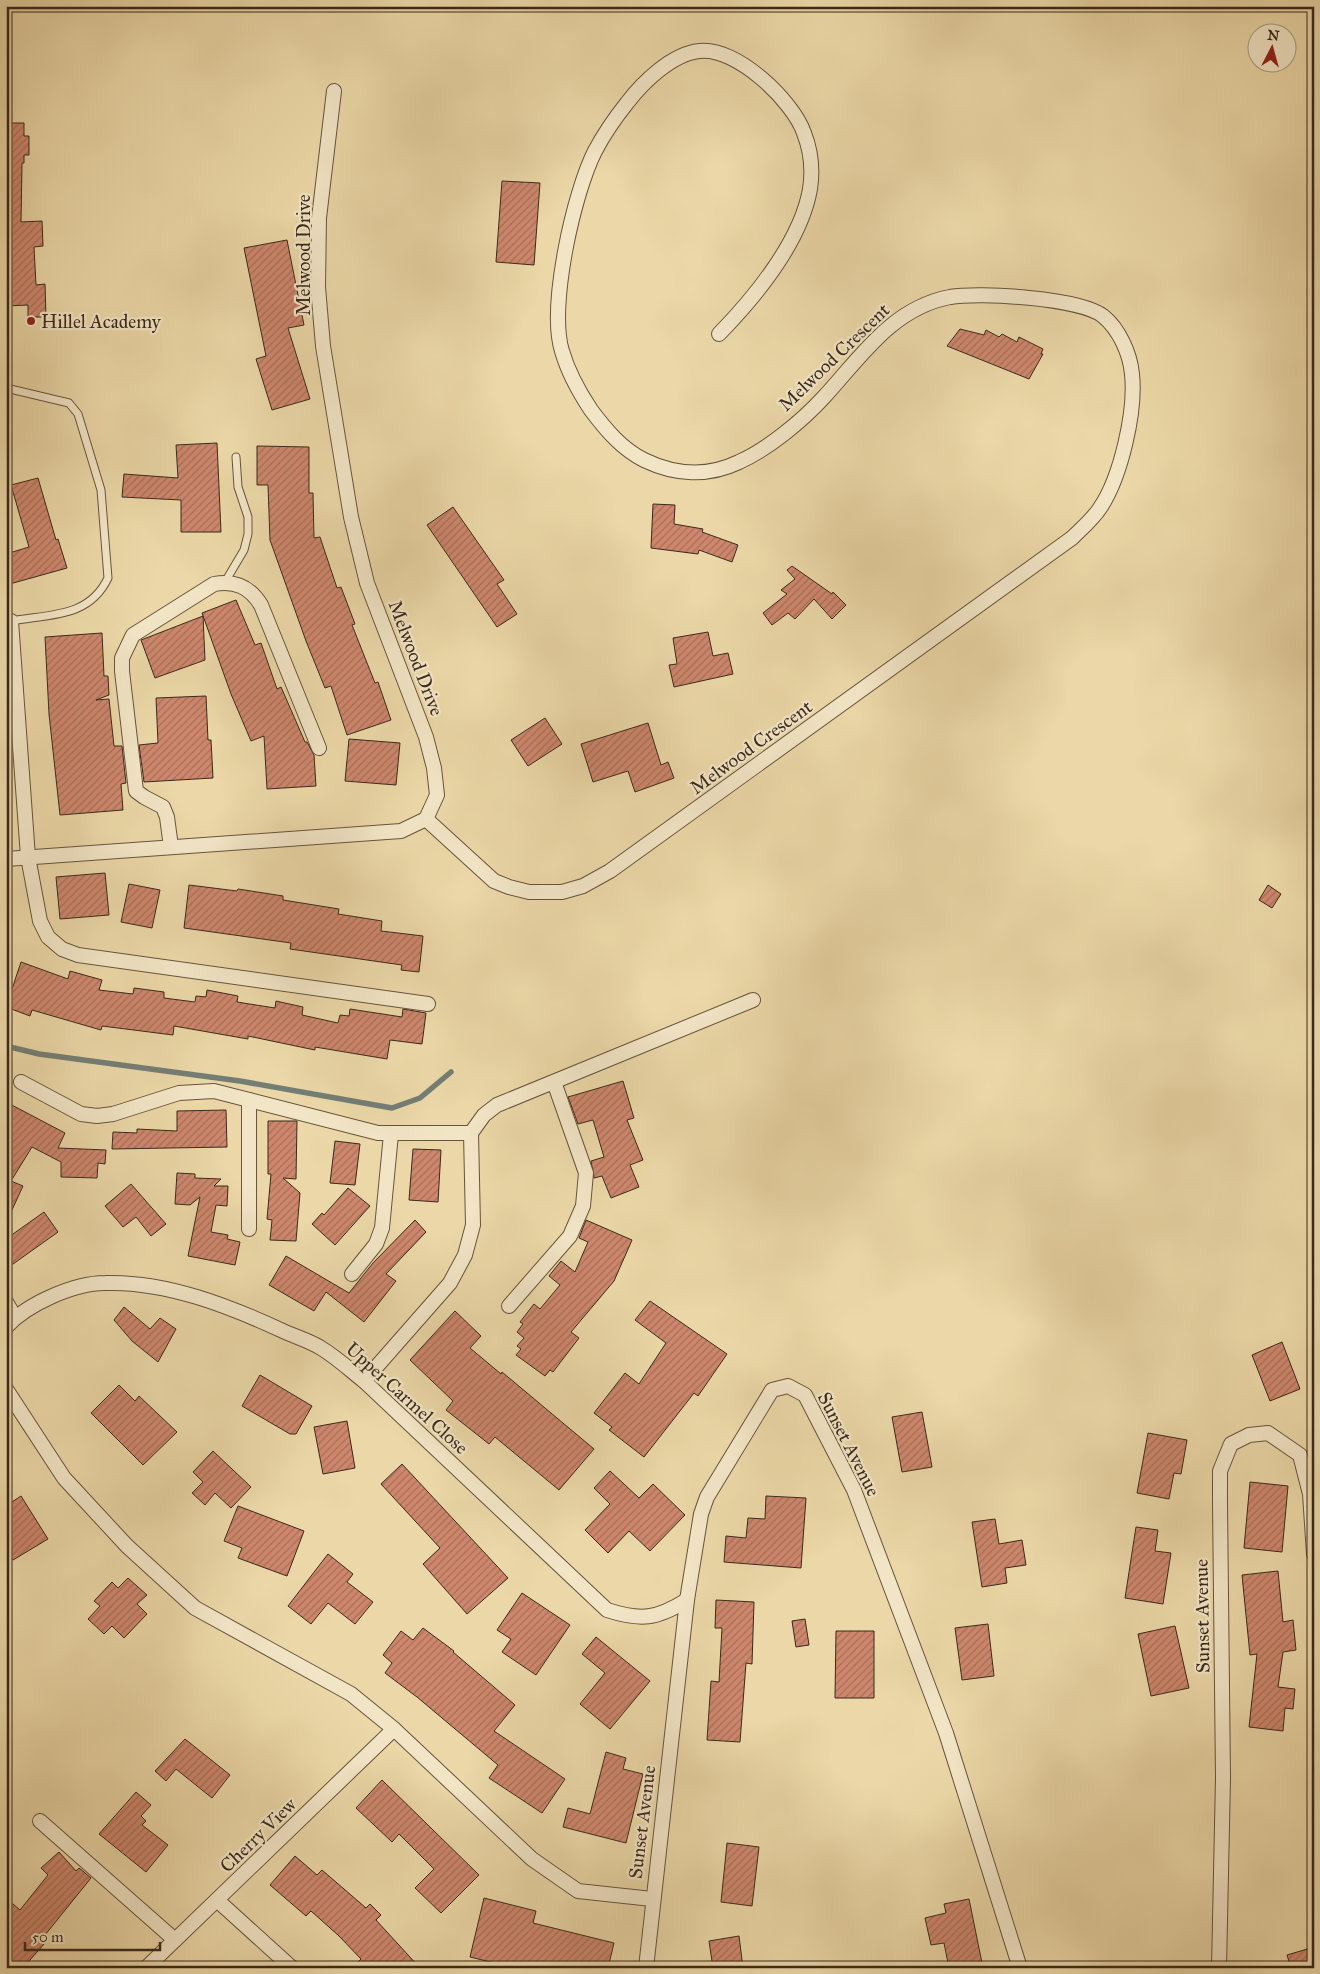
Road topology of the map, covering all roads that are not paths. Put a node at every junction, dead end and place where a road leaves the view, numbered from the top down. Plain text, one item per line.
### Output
1 (334, 91) dead end
2 (719, 334) dead end
3 (6, 388) edge
4 (236, 457) dead end
5 (225, 582) junction
6 (9, 621) edge
7 (319, 748) dead end
8 (426, 819) junction
9 (171, 847) junction
10 (28, 857) junction
11 (6, 859) edge
12 (753, 1000) dead end
13 (428, 1004) dead end
14 (21, 1082) dead end
15 (554, 1082) junction
16 (249, 1100) junction
17 (471, 1133) junction
18 (391, 1134) junction
19 (249, 1228) dead end
20 (352, 1274) dead end
21 (6, 1302) edge
22 (509, 1306) dead end
23 (11, 1322) edge
24 (364, 1380) junction
25 (6, 1389) edge
26 (1314, 1554) edge
27 (687, 1600) junction
28 (394, 1729) junction
29 (40, 1821) dead end
30 (652, 1899) junction
31 (218, 1900) junction
32 (175, 1940) junction
33 (146, 1968) edge
34 (292, 1968) edge
35 (646, 1968) edge
36 (1020, 1968) edge
37 (1220, 1968) edge

1 - 8 street, Melwood Drive
2 - 8 street, Melwood Crescent
3 - 6 lane
4 - 5 lane
5 - 7 street
5 - 9 street
6 - 10 street
8 - 9 street
9 - 10 street
10 - 11 street
10 - 13 street
12 - 15 street
14 - 16 street
15 - 17 street
15 - 22 street
16 - 18 street
16 - 19 street
17 - 18 street
17 - 24 street
18 - 20 street
21 - 23 street
23 - 24 street, Upper Carmel Close
24 - 27 street, Upper Carmel Close
25 - 28 street
26 - 37 street, Sunset Avenue
27 - 30 street, Sunset Avenue
27 - 36 street, Sunset Avenue
28 - 30 street
28 - 31 street, Cherry View
29 - 32 street
30 - 35 street, Sunset Avenue
31 - 32 street, Cherry View
31 - 34 street
32 - 33 street, Cherry View

